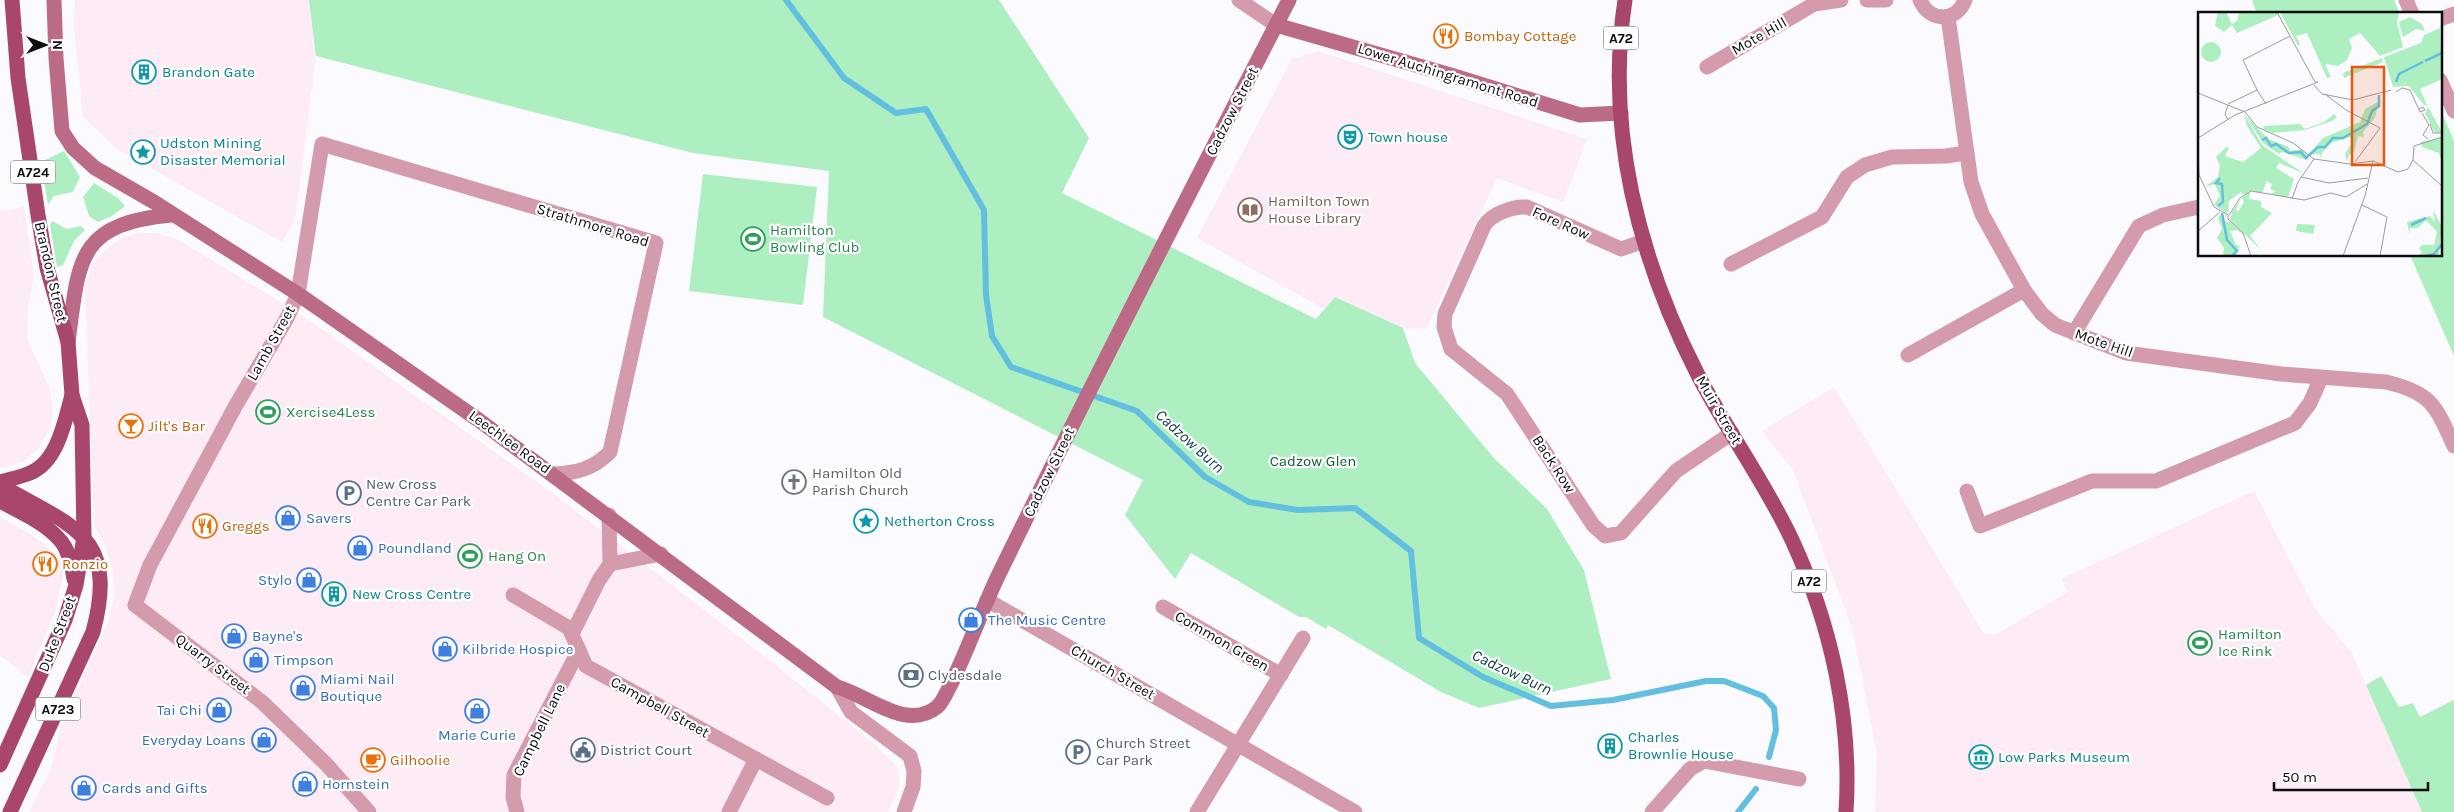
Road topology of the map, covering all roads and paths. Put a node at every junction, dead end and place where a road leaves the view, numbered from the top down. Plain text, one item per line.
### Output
1 (12, 0) edge
2 (54, 0) edge
3 (1239, 0) edge
4 (1289, 0) edge
5 (1625, 0) edge
6 (1841, 0) edge
7 (1867, 0) edge
8 (1886, 0) edge
9 (1920, 0) edge
10 (1965, 0) edge
11 (2406, 0) edge
12 (2411, 12) edge
13 (2454, 14) edge
14 (1948, 17) junction
15 (2442, 18) edge
16 (1276, 25) junction
17 (1707, 67) dead end
18 (2442, 84) edge
19 (2454, 111) edge
20 (1621, 113) junction
21 (322, 144) joint
22 (1966, 153) junction
23 (2198, 208) edge
24 (171, 215) junction
25 (1644, 241) junction
26 (1471, 257) joint
27 (1731, 264) dead end
28 (2024, 290) junction
29 (298, 294) junction
30 (2074, 333) junction
31 (68, 342) junction
32 (1908, 355) dead end
33 (2321, 378) junction
34 (72, 395) junction
35 (1732, 433) junction
36 (2454, 446) edge
37 (553, 474) junction
38 (0, 483) edge
39 (1967, 491) dead end
40 (186, 499) joint
41 (0, 501) edge
42 (609, 515) junction
43 (84, 537) junction
44 (660, 554) junction
45 (610, 564) junction
46 (76, 585) junction
47 (513, 595) dead end
48 (987, 600) junction
49 (1163, 607) dead end
50 (572, 634) junction
51 (1303, 638) dead end
52 (578, 650) junction
53 (1281, 675) junction
54 (837, 687) junction
55 (1238, 744) junction
56 (756, 760) junction
57 (0, 765) edge
58 (1799, 780) dead end
59 (827, 798) dead end
60 (10, 812) edge
61 (369, 812) edge
62 (517, 812) edge
63 (729, 812) edge
64 (904, 812) edge
65 (1197, 812) edge
66 (1355, 812) edge
67 (1652, 812) edge
68 (1846, 812) edge

1 - 31 main road, Brandon Street / A724
2 - 24 main road, Leechlee Road
3 - 16 street
4 - 16 main road, Cadzow Street
5 - 20 main road, Muir Street / A72
6 - 17 street, Mote Hill
7 - 8 street
9 - 14 street
10 - 14 street
11 - 12 street
13 - 15 street
14 - 22 street, Mote Hill
16 - 20 main road, Lower Auchingramont Road
16 - 48 main road, Cadzow Street
18 - 19 street
20 - 25 main road, Muir Street / A72
21 - 29 street, Lamb Street
21 - 37 street, Strathmore Road
22 - 27 street
22 - 28 street, Mote Hill
23 - 30 street
24 - 29 main road, Leechlee Road
24 - 31 main road
25 - 26 street, Fore Row
25 - 35 main road, Muir Street / A72
26 - 35 street, Back Row
28 - 30 street, Mote Hill
28 - 32 street
29 - 37 main road, Leechlee Road
29 - 40 street, Lamb Street
30 - 33 street, Mote Hill
31 - 34 main road, Brandon Street / A724
33 - 36 street, Mote Hill
33 - 39 street
34 - 38 main road, Brandon Street
34 - 43 main road, Brandon Street / A724
35 - 68 main road, Muir Street / A72
37 - 42 main road, Leechlee Road
38 - 43 main road, A723
40 - 61 street, Quarry Street
41 - 46 main road
42 - 44 main road, Leechlee Road
42 - 45 street
43 - 46 main road, Brandon Street / A724
43 - 60 main road, Duke Street / A723
44 - 45 street
44 - 54 main road, Leechlee Road
45 - 50 street
46 - 57 main road, Duke Street / A723
47 - 50 street
48 - 54 main road, Cadzow Street
48 - 55 street, Church Street
49 - 53 street, Common Green
50 - 52 street, Campbell Street
51 - 53 street
52 - 56 street, Campbell Street
52 - 62 street, Campbell Lane
53 - 55 street
54 - 64 street
55 - 65 street
55 - 66 street, Church Street
56 - 59 street, Campbell Street
56 - 63 street
58 - 67 street

